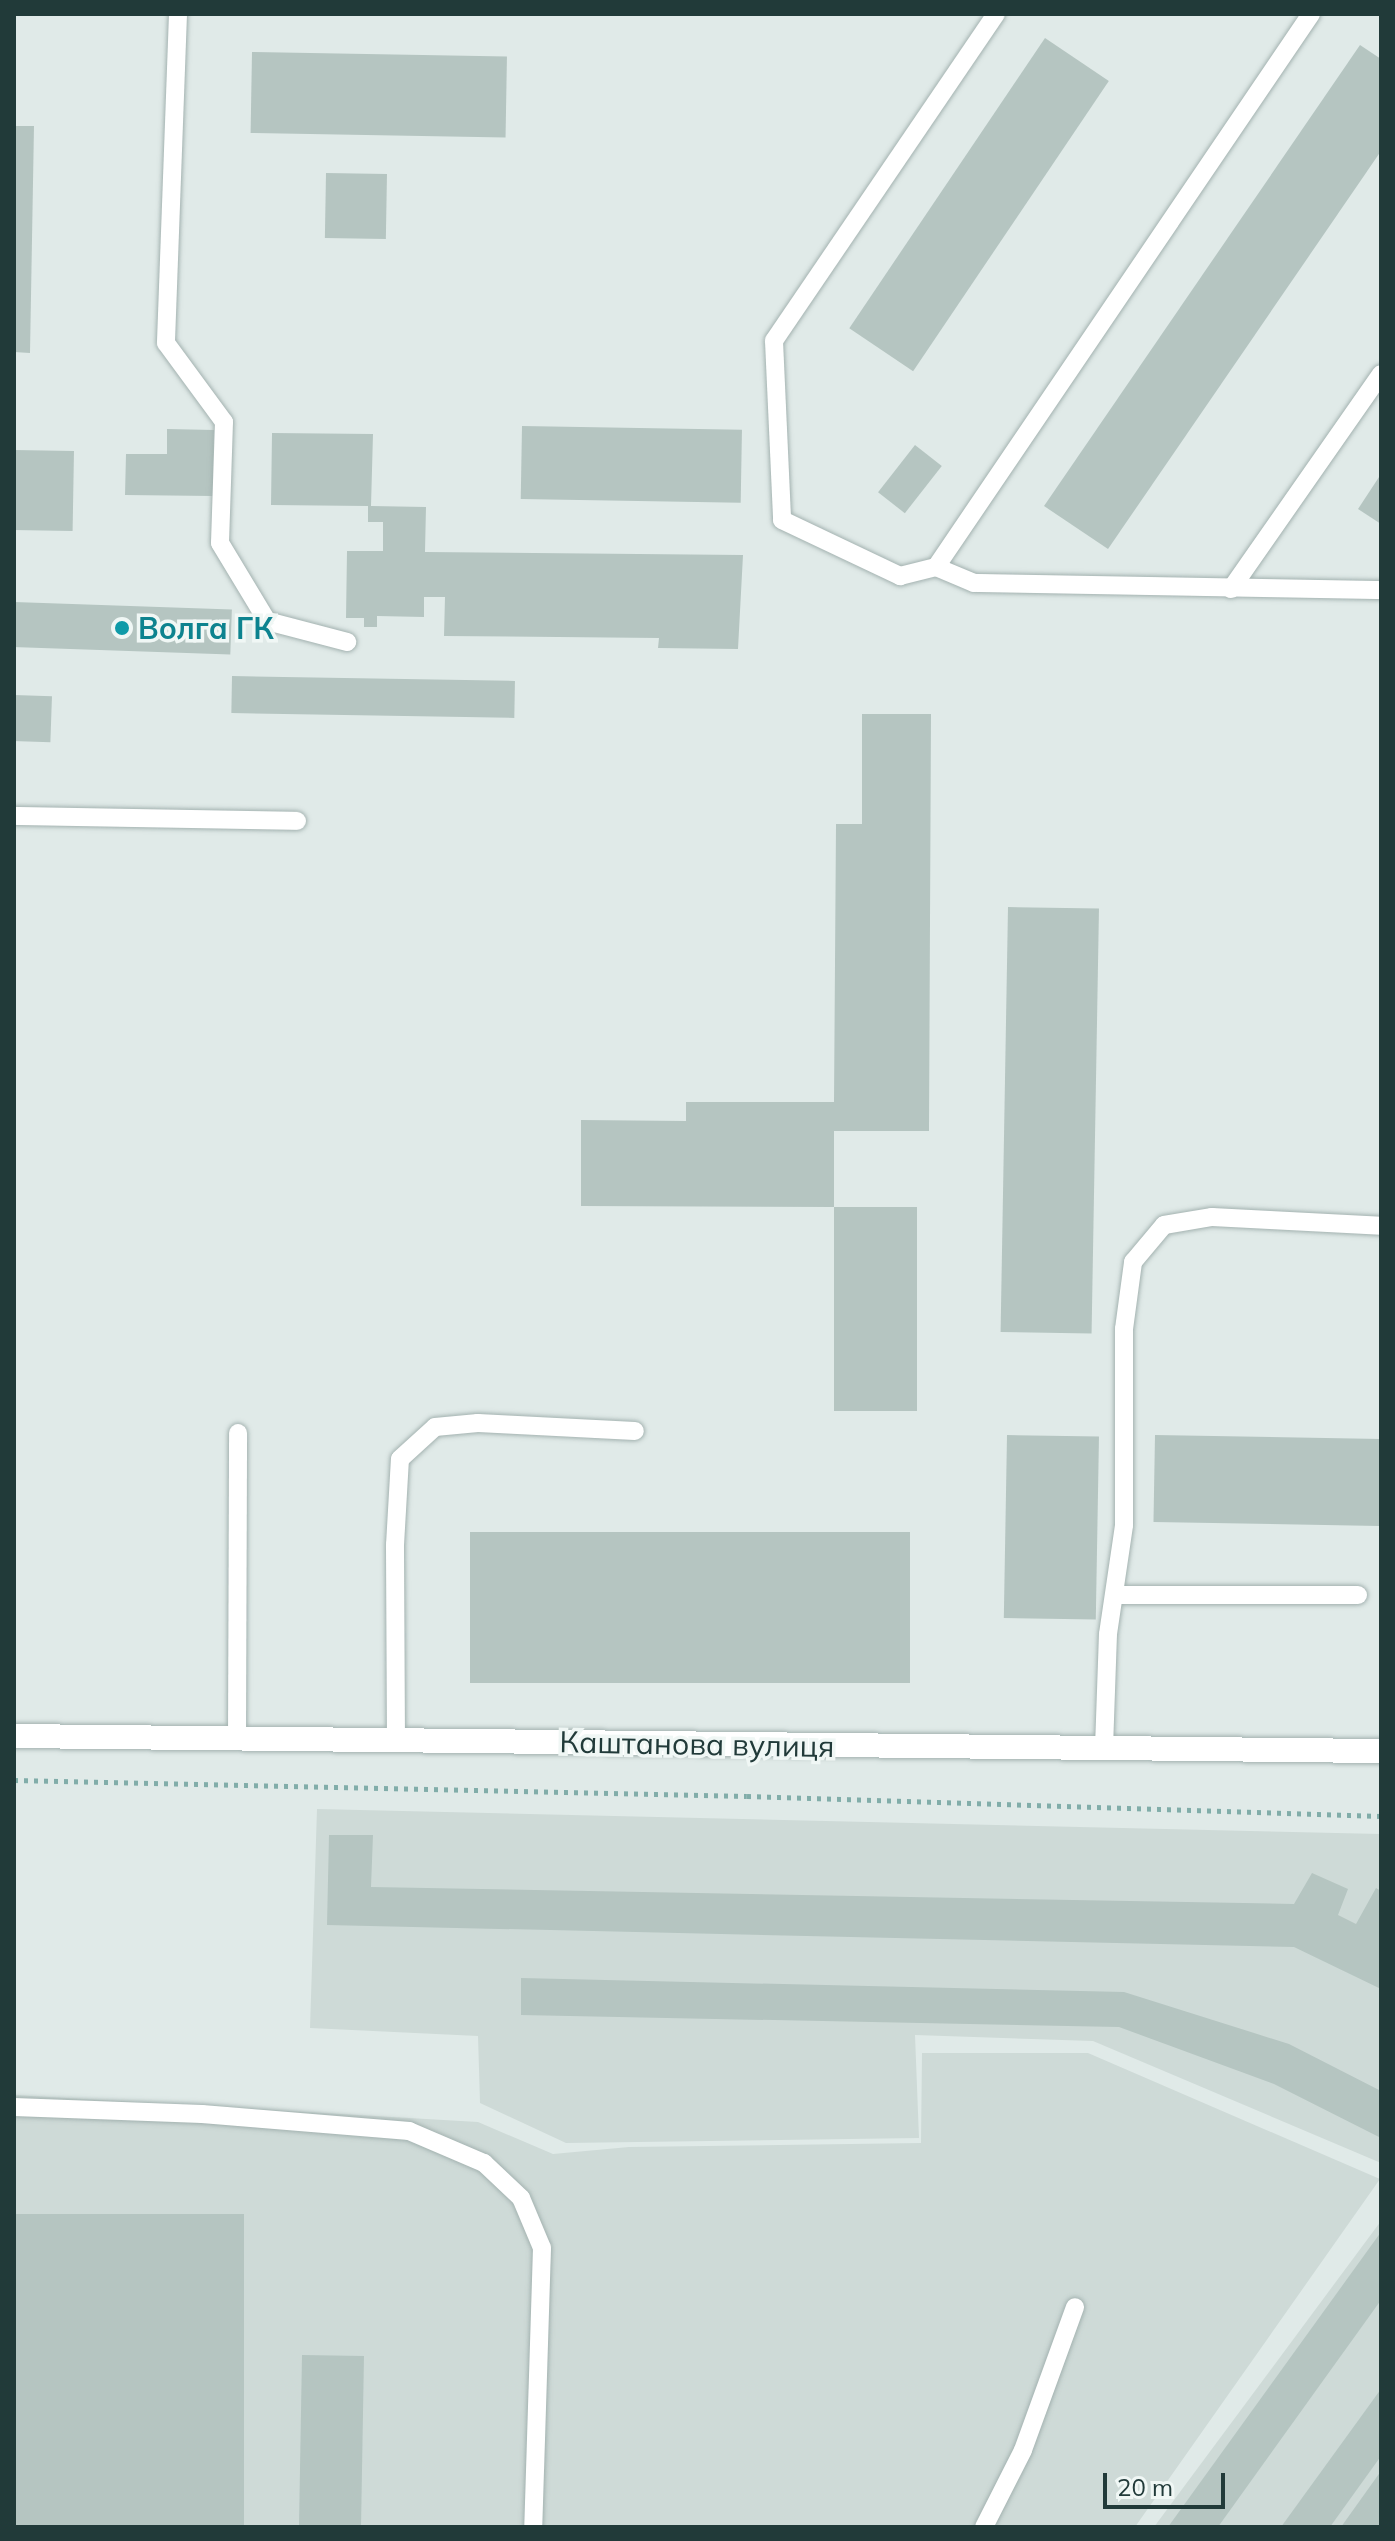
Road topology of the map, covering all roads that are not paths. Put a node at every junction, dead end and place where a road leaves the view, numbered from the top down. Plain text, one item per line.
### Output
1 (178, 14) edge
2 (996, 14) edge
3 (1311, 14) edge
4 (1381, 374) edge
5 (936, 567) junction
6 (1231, 589) junction
7 (1381, 590) edge
8 (347, 642) dead end
9 (14, 816) edge
10 (297, 821) dead end
11 (1381, 1226) edge
12 (635, 1431) dead end
13 (238, 1433) dead end
14 (1116, 1595) junction
15 (1358, 1595) dead end
16 (14, 1736) edge
17 (237, 1739) junction
18 (396, 1741) junction
19 (1104, 1748) junction
20 (1381, 1751) edge
21 (14, 2107) edge
22 (1075, 2307) dead end
23 (533, 2527) edge
24 (984, 2527) edge

1 - 8 lane
2 - 5 lane
3 - 5 lane
4 - 6 lane
5 - 6 lane
6 - 7 lane
9 - 10 lane
11 - 14 lane
12 - 18 lane
13 - 17 lane
14 - 15 lane
14 - 19 lane
16 - 17 street, Каштанова вулиця
17 - 18 street, Каштанова вулиця
18 - 19 street, Каштанова вулиця
19 - 20 street, Каштанова вулиця
21 - 23 lane
22 - 24 lane

